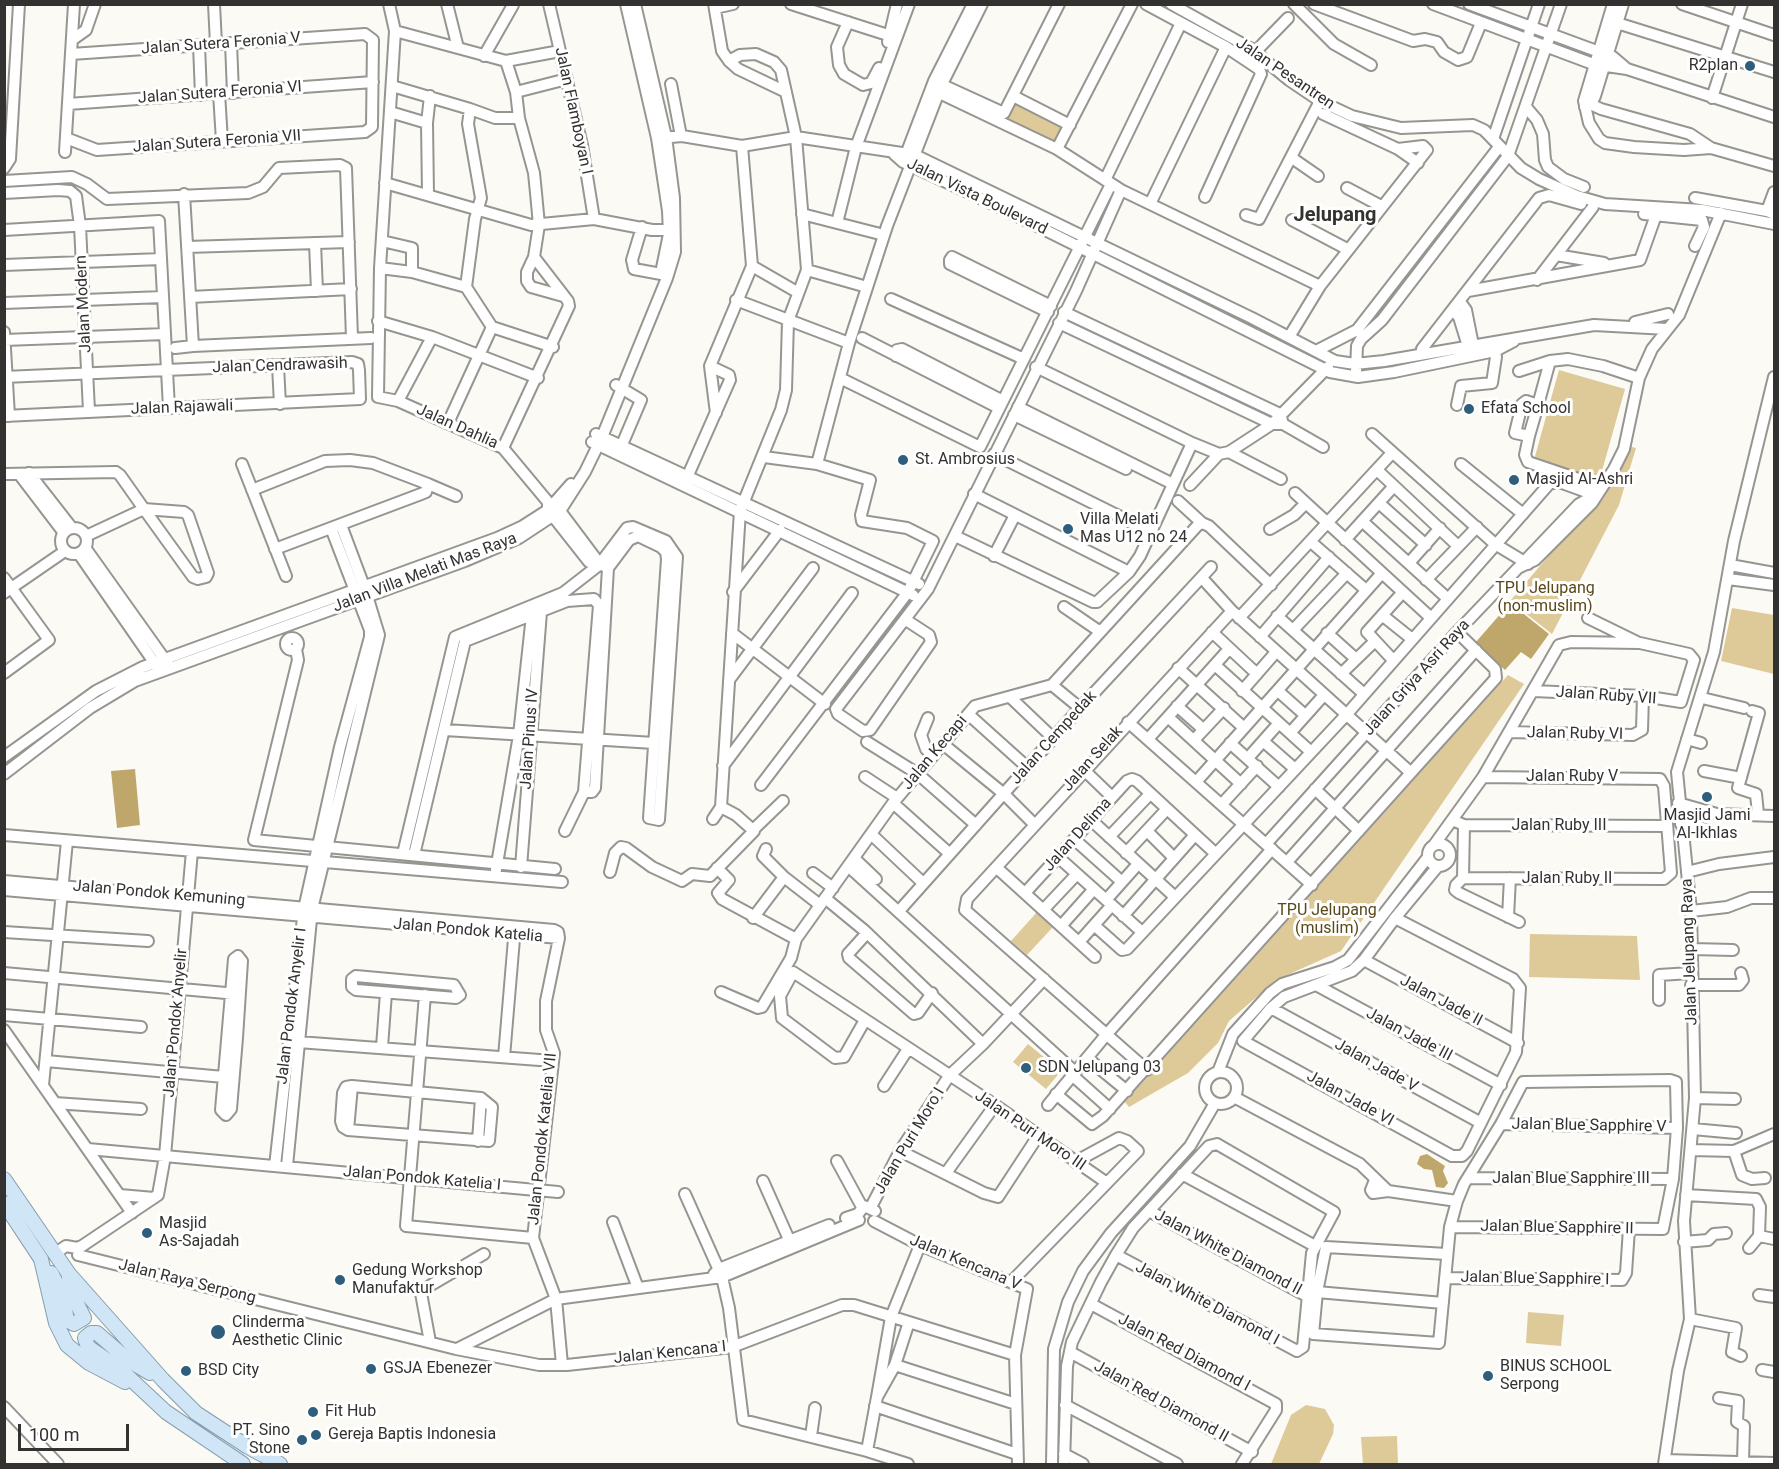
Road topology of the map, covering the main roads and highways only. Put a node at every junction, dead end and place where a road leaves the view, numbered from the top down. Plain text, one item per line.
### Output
1 (4, 1179) edge
2 (4, 1203) edge
3 (48, 1256) junction
4 (67, 1272) junction
5 (163, 1380) junction
6 (147, 1395) junction
7 (243, 1464) edge
8 (280, 1464) edge

1 - 3 main road
2 - 3 main road
3 - 4 main road
3 - 4 main road
3 - 6 main road
4 - 5 main road
5 - 6 main road
5 - 8 main road
6 - 7 main road

